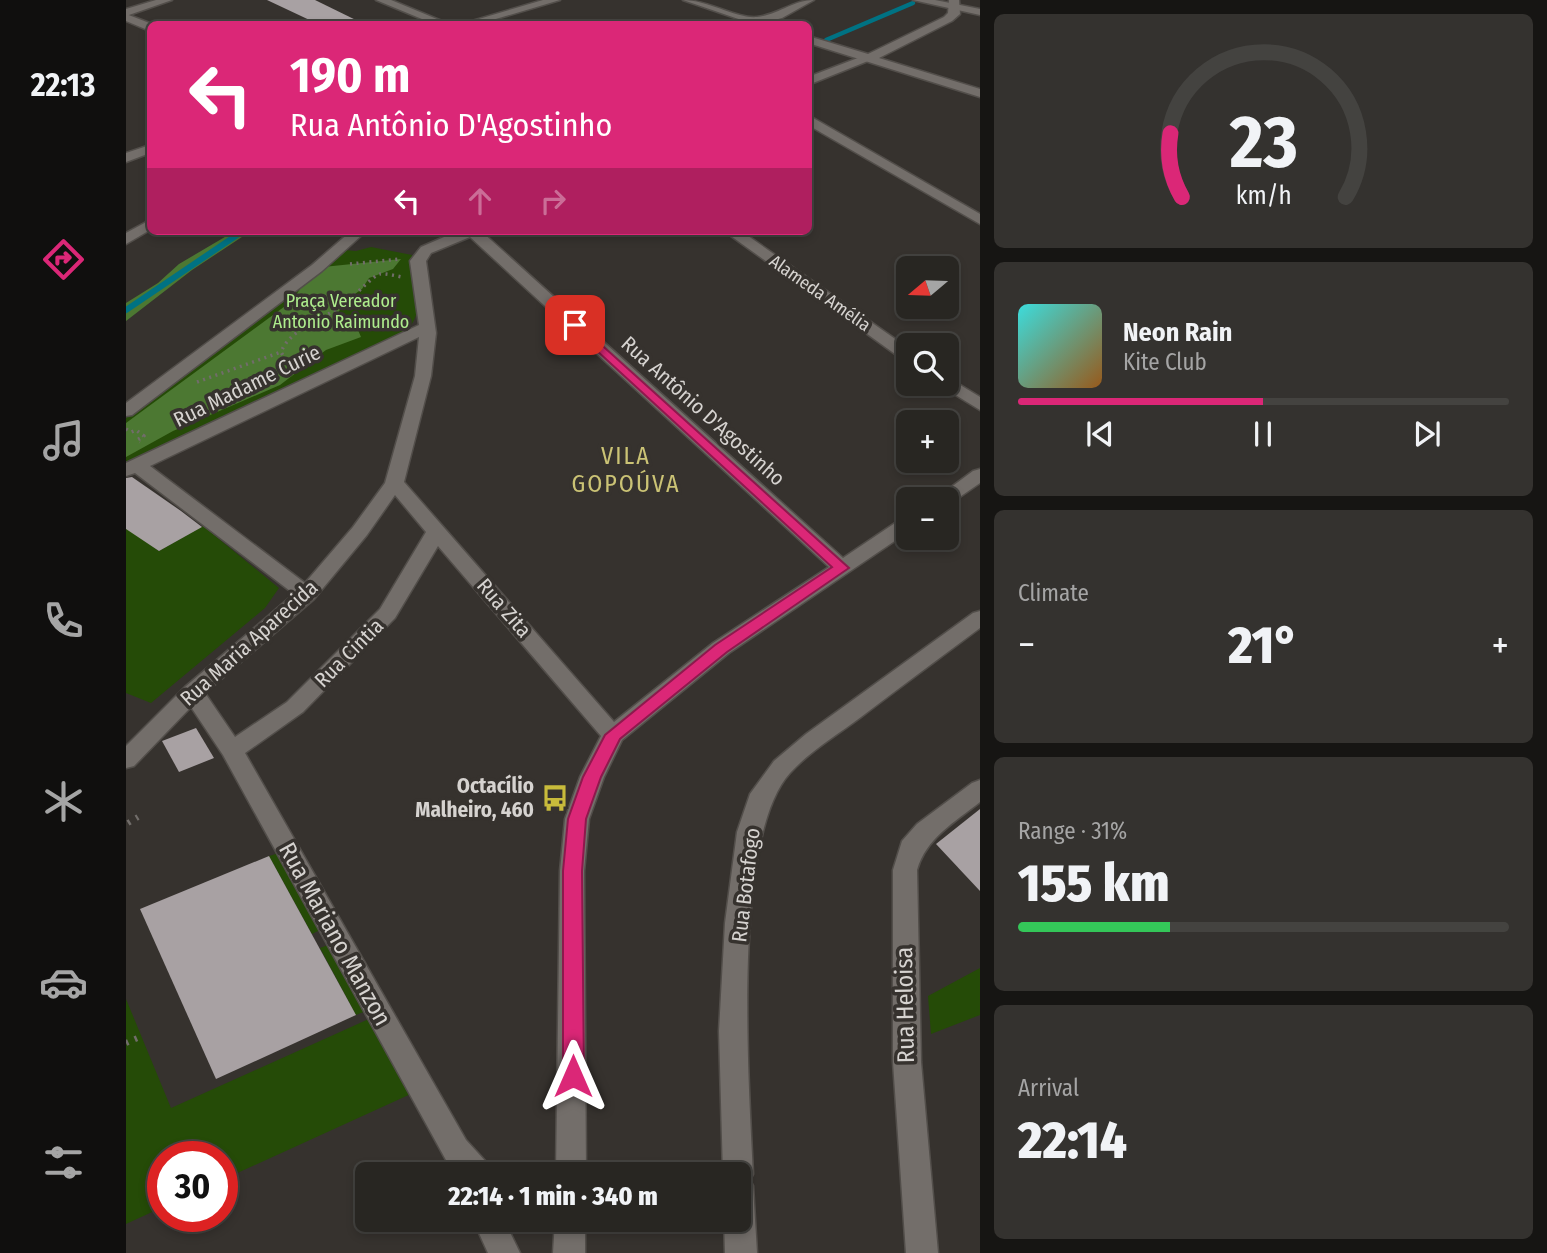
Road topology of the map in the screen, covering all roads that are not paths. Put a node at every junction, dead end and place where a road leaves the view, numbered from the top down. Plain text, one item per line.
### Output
1 (167, 0) edge
2 (381, 0) edge
3 (555, 0) edge
4 (688, 0) edge
5 (809, 0) edge
6 (919, 0) edge
7 (954, 4) edge
8 (980, 12) edge
9 (126, 15) edge
10 (777, 20) edge
11 (435, 21) edge
12 (479, 21) edge
13 (753, 21) edge
14 (147, 26) edge
15 (812, 40) edge
16 (867, 59) junction
17 (812, 80) edge
18 (980, 93) edge
19 (812, 121) edge
20 (147, 150) edge
21 (126, 158) edge
22 (980, 220) edge
23 (147, 226) edge
24 (355, 235) dead end
25 (462, 235) edge
26 (476, 235) edge
27 (737, 235) edge
28 (126, 240) edge
29 (427, 327) junction
30 (896, 347) edge
31 (959, 390) edge
32 (980, 405) edge
33 (126, 411) edge
34 (131, 467) edge
35 (980, 475) edge
36 (394, 482) junction
37 (959, 489) edge
38 (437, 531) junction
39 (896, 531) edge
40 (842, 568) junction
41 (307, 594) junction
42 (980, 618) edge
43 (193, 692) junction
44 (614, 735) junction
45 (232, 751) junction
46 (126, 760) edge
47 (980, 789) edge
48 (462, 1162) edge
49 (570, 1162) edge
50 (738, 1162) edge
51 (494, 1232) edge
52 (570, 1232) edge
53 (740, 1232) edge
54 (504, 1253) edge
55 (569, 1253) edge
56 (741, 1253) edge
57 (922, 1253) edge

1 - 9 street
2 - 11 street
3 - 12 street
4 - 13 street
5 - 10 street
6 - 7 street
7 - 8 street
7 - 16 street
9 - 14 street
15 - 16 street
16 - 17 street
16 - 18 street
19 - 22 street
20 - 21 street
23 - 28 street
24 - 33 street
25 - 29 street, Rua Maria Aparecida
26 - 40 street, Rua Antônio D'Agostinho
27 - 30 street, Alameda Amélia
29 - 34 street, Rua Madame Curie
29 - 36 street, Rua Maria Aparecida
31 - 32 street
34 - 41 street
35 - 37 street
36 - 38 street, Rua Zita
36 - 41 street, Rua Maria Aparecida
38 - 44 street, Rua Zita
38 - 45 street, Rua Cintia
39 - 40 street
40 - 44 street
41 - 43 street, Rua Maria Aparecida
42 - 50 street, Rua Botafogo
43 - 45 street, Rua Mariano Manzon
43 - 46 street, Rua Maria Aparecida
44 - 49 street
45 - 48 street, Rua Mariano Manzon
47 - 57 street, Rua Heloisa
51 - 54 street
52 - 55 street
53 - 56 street

